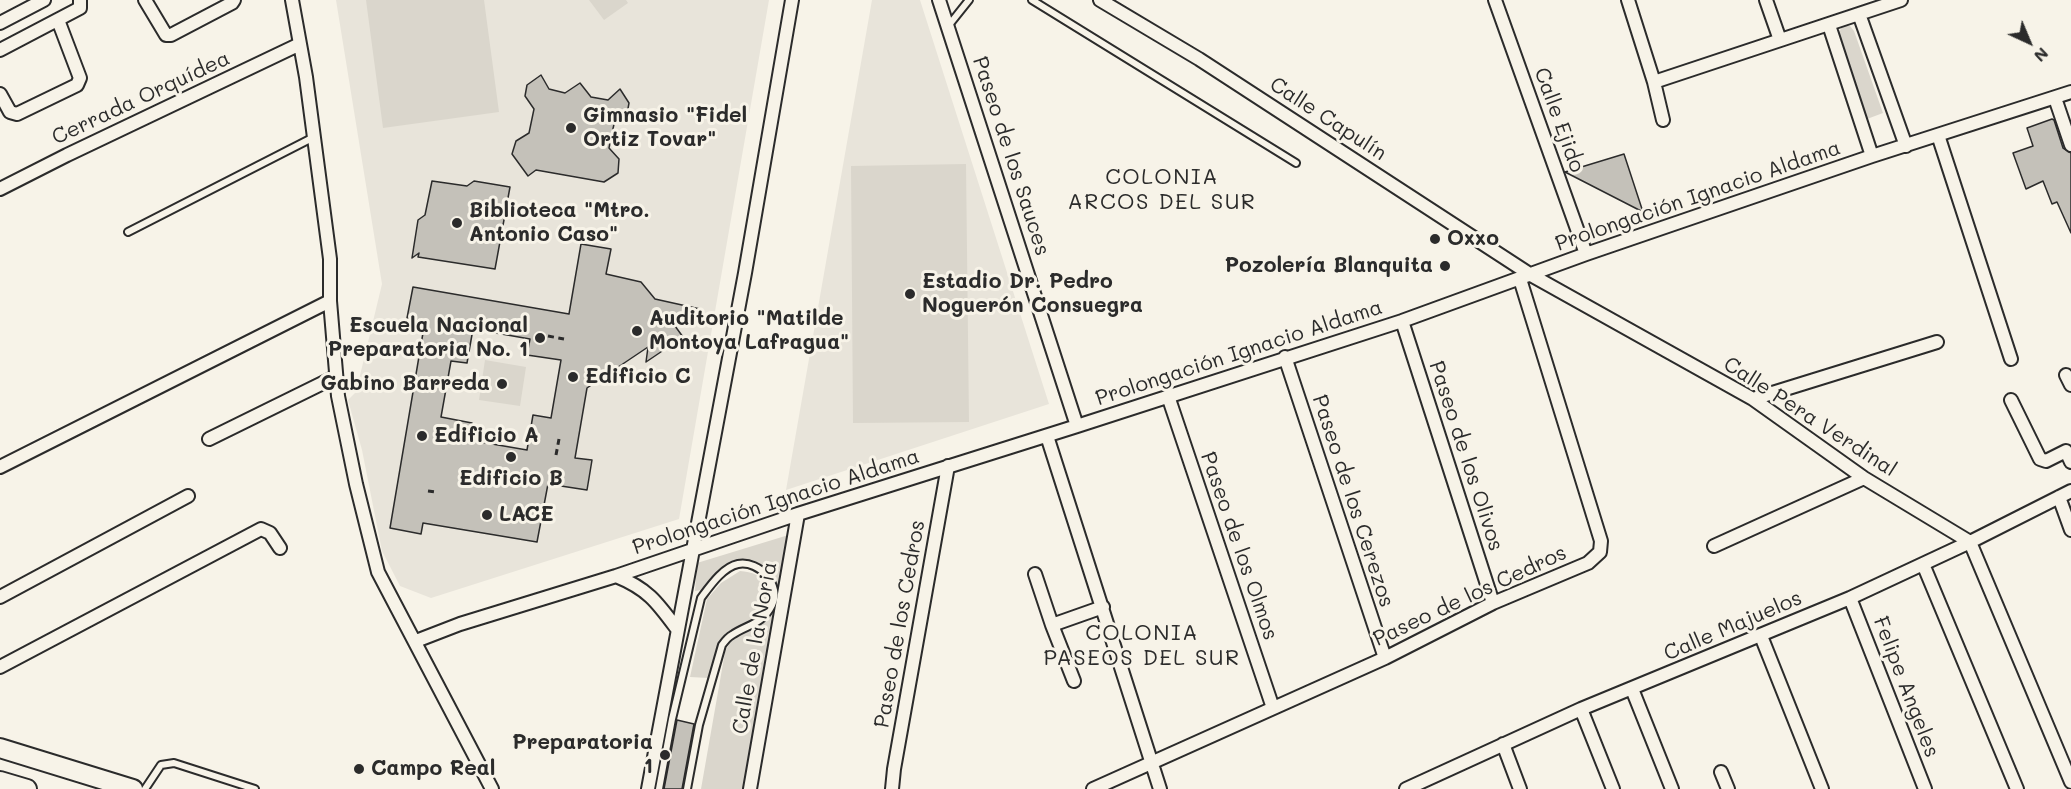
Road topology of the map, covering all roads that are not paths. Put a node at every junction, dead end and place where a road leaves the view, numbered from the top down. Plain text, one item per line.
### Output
1 (44, 0) edge
2 (80, 0) edge
3 (145, 0) edge
4 (234, 0) edge
5 (292, 0) edge
6 (792, 0) edge
7 (939, 0) edge
8 (969, 0) edge
9 (1032, 0) edge
10 (1100, 0) edge
11 (1495, 0) edge
12 (1628, 0) edge
13 (1766, 0) edge
14 (1901, 0) edge
15 (1859, 14) junction
16 (58, 20) junction
17 (0, 23) edge
18 (949, 25) junction
19 (1829, 25) junction
20 (1780, 40) junction
21 (300, 45) junction
22 (0, 50) edge
23 (1654, 82) junction
24 (2071, 92) edge
25 (0, 94) edge
26 (2055, 98) junction
27 (1663, 120) dead end
28 (1938, 135) junction
29 (315, 137) junction
30 (2071, 145) edge
31 (1906, 146) junction
32 (1872, 156) junction
33 (1296, 163) dead end
34 (0, 189) edge
35 (128, 232) dead end
36 (1586, 254) junction
37 (1526, 277) junction
38 (330, 302) junction
39 (1402, 321) junction
40 (1937, 342) dead end
41 (1285, 357) junction
42 (2011, 359) dead end
43 (335, 377) junction
44 (1168, 396) junction
45 (1753, 399) junction
46 (2012, 400) dead end
47 (1077, 426) junction
48 (1047, 436) junction
49 (209, 439) dead end
50 (2069, 453) edge
51 (948, 466) junction
52 (0, 467) edge
53 (1864, 478) junction
54 (2071, 491) edge
55 (188, 496) dead end
56 (2059, 497) junction
57 (798, 514) junction
58 (2071, 530) edge
59 (1970, 542) junction
60 (1714, 546) dead end
61 (280, 548) dead end
62 (692, 549) junction
63 (1923, 564) junction
64 (1035, 574) dead end
65 (616, 576) junction
66 (0, 597) edge
67 (1850, 598) junction
68 (1493, 603) junction
69 (1103, 607) junction
70 (1052, 625) junction
71 (677, 629) junction
72 (1761, 636) junction
73 (416, 641) junction
74 (1385, 658) junction
75 (0, 667) edge
76 (1074, 681) dead end
77 (1632, 690) junction
78 (1273, 708) junction
79 (1581, 709) junction
80 (1503, 744) junction
81 (0, 748) edge
82 (1151, 762) junction
83 (1721, 772) dead end
84 (0, 781) edge
85 (2071, 782) edge
86 (1413, 788) edge
87 (27, 789) edge
88 (133, 789) edge
89 (145, 789) edge
90 (255, 789) edge
91 (492, 789) edge
92 (648, 789) edge
93 (659, 789) edge
94 (687, 789) edge
95 (750, 789) edge
96 (892, 789) edge
97 (1093, 789) edge
98 (1160, 789) edge
99 (1520, 789) edge
100 (1613, 789) edge
101 (1672, 789) edge
102 (1728, 789) edge
103 (1822, 789) edge
104 (1925, 789) edge
105 (2017, 789) edge

1 - 17 street
2 - 16 street
3 - 4 street
5 - 21 street
6 - 62 street
7 - 18 street, Paseo de los Sauces
8 - 18 lane
9 - 33 lane
10 - 37 street, Calle Capulín
11 - 36 street, Calle Ejido
12 - 23 street
13 - 20 street
14 - 15 street
15 - 19 street
15 - 31 street
16 - 22 street
16 - 25 street
18 - 47 street, Paseo de los Sauces
19 - 20 street
19 - 32 street
20 - 23 street
21 - 29 street
21 - 34 street, Cerrada Orquídea
23 - 27 street
24 - 26 street, Prolongación Ignacio Aldama
26 - 28 street, Prolongación Ignacio Aldama
26 - 30 street
28 - 31 street, Prolongación Ignacio Aldama
28 - 42 street
29 - 35 lane
29 - 38 street
31 - 32 street, Prolongación Ignacio Aldama
32 - 36 street, Prolongación Ignacio Aldama
36 - 37 street, Prolongación Ignacio Aldama
37 - 39 street, Prolongación Ignacio Aldama
37 - 45 street, Calle Pera Verdinal
37 - 68 street, Paseo de los Cedros
38 - 43 street
38 - 52 street
39 - 41 street, Prolongación Ignacio Aldama
39 - 68 street, Paseo de los Olivos
40 - 45 street
41 - 44 street, Prolongación Ignacio Aldama
41 - 74 street, Paseo de los Cerezos
43 - 49 street
43 - 73 street
44 - 47 street, Prolongación Ignacio Aldama
44 - 78 street, Paseo de los Olmos
45 - 53 street, Calle Pera Verdinal
46 - 50 street
47 - 48 street, Prolongación Ignacio Aldama
48 - 51 street, Prolongación Ignacio Aldama
48 - 69 street
51 - 57 street, Prolongación Ignacio Aldama
51 - 96 street, Paseo de los Cedros
53 - 59 street, Calle Pera Verdinal
53 - 60 street
54 - 56 street, Calle Majuelos
55 - 66 street
56 - 58 street
56 - 59 street, Calle Majuelos
57 - 62 street, Prolongación Ignacio Aldama
57 - 95 street, Calle de la Noria
59 - 63 street, Calle Majuelos
59 - 85 street
61 - 75 street
62 - 65 street, Prolongación Ignacio Aldama
62 - 71 street
63 - 67 street, Calle Majuelos
63 - 105 street
64 - 70 street
65 - 71 street
65 - 73 street, Prolongación Ignacio Aldama
67 - 72 street, Calle Majuelos
67 - 104 street, Felipe Angeles
68 - 74 street, Paseo de los Cedros
69 - 70 street
69 - 82 street
70 - 76 street
71 - 92 street
72 - 77 street, Calle Majuelos
72 - 103 street
73 - 91 street
74 - 78 street, Paseo de los Cedros
77 - 79 street, Calle Majuelos
77 - 101 street
78 - 82 street, Paseo de los Cedros
79 - 80 street, Calle Majuelos
79 - 100 street
80 - 86 street, Calle Majuelos
80 - 99 street
81 - 88 main road
82 - 97 street, Paseo de los Cedros
82 - 98 street
83 - 102 street
84 - 87 main road
89 - 90 lane
93 - 94 lane

